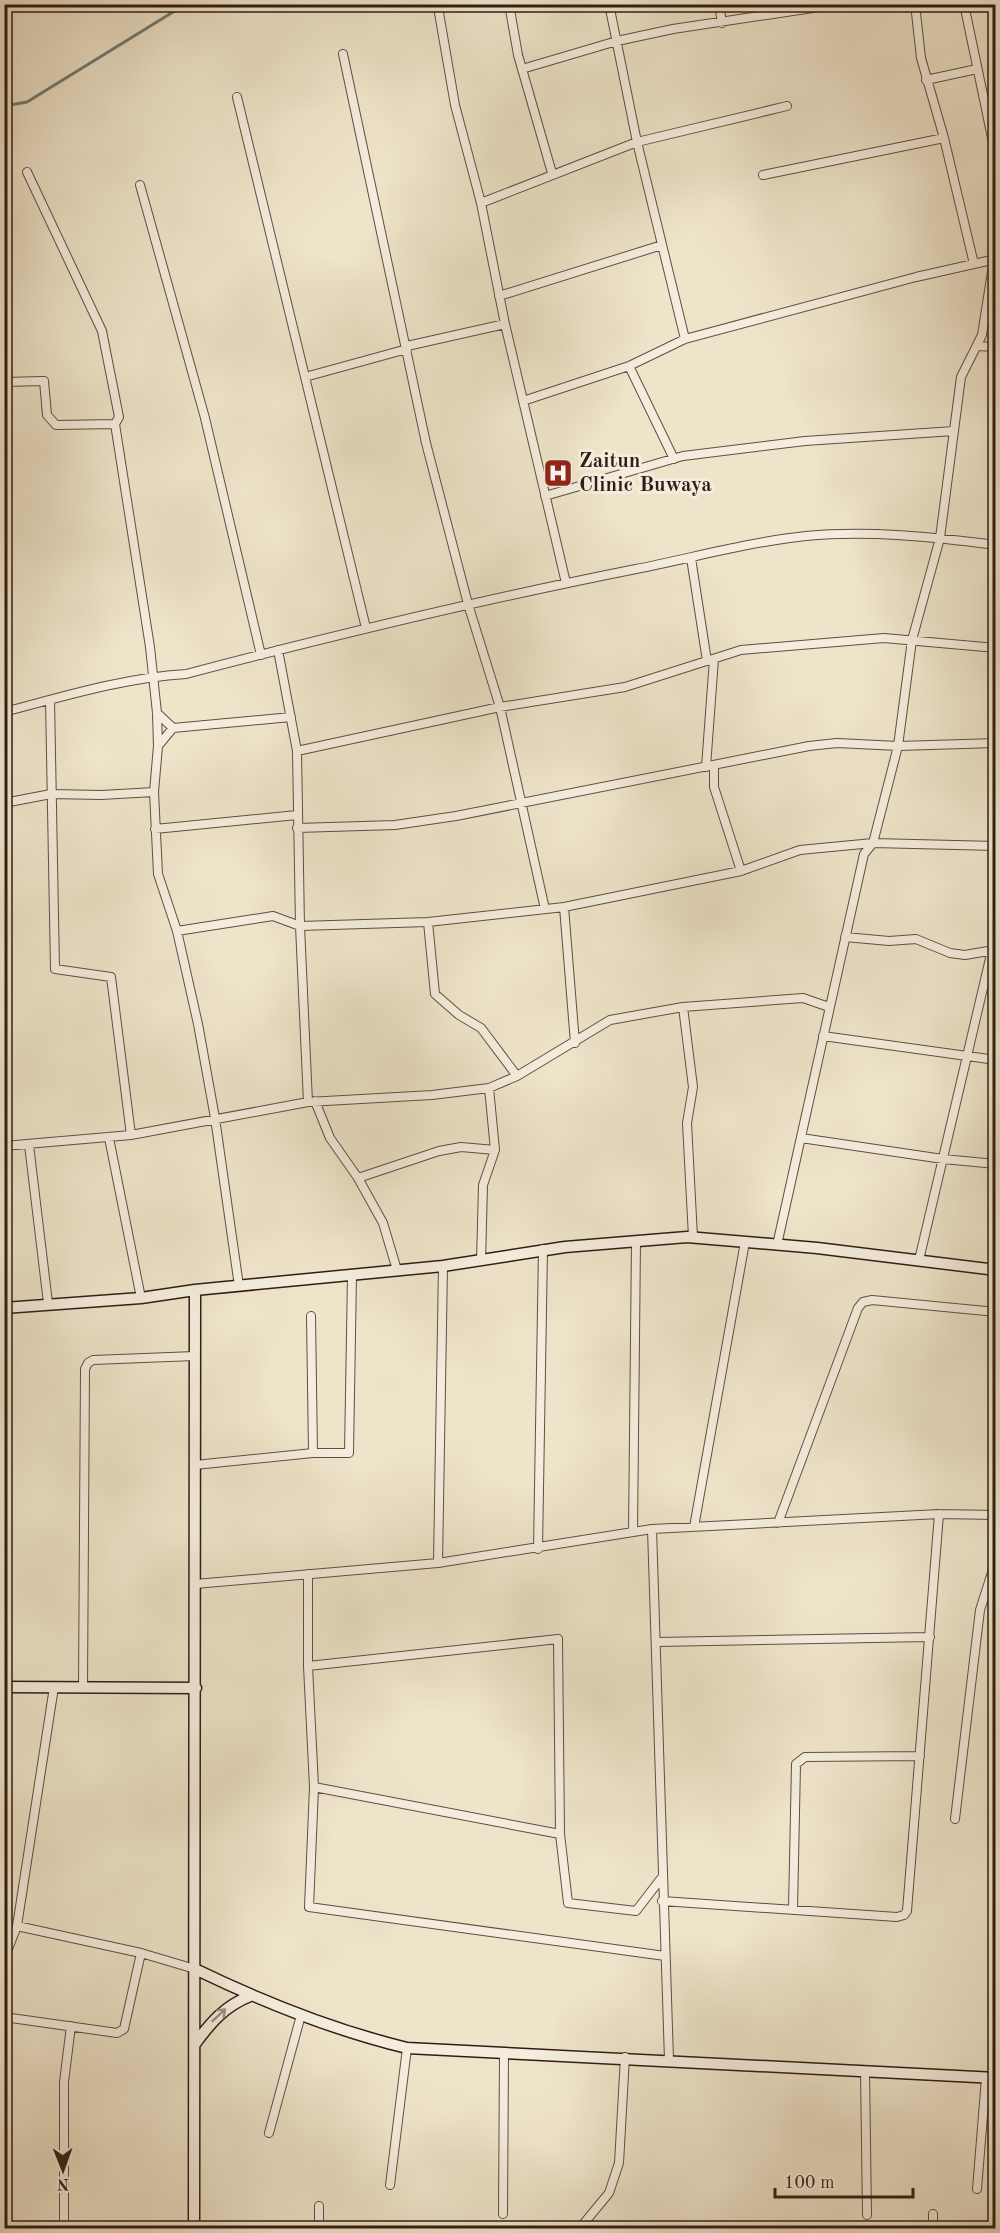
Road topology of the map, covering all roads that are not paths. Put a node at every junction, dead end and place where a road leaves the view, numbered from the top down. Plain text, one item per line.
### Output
1 (509, 4) edge
2 (609, 4) edge
3 (719, 4) edge
4 (839, 4) edge
5 (915, 4) edge
6 (964, 4) edge
7 (815, 7) edge
8 (438, 13) dead end
9 (722, 23) junction
10 (616, 41) junction
11 (343, 54) dead end
12 (522, 69) junction
13 (977, 69) junction
14 (926, 80) junction
15 (237, 97) dead end
16 (787, 106) dead end
17 (944, 138) junction
18 (637, 142) junction
19 (996, 158) edge
20 (27, 172) dead end
21 (552, 173) junction
22 (763, 175) dead end
23 (140, 184) dead end
24 (481, 203) junction
25 (662, 245) junction
26 (995, 259) edge
27 (974, 264) junction
28 (499, 296) junction
29 (505, 324) junction
30 (685, 339) junction
31 (977, 346) junction
32 (996, 347) edge
33 (407, 348) junction
34 (629, 366) junction
35 (305, 377) junction
36 (4, 382) edge
37 (523, 401) junction
38 (115, 424) junction
39 (954, 431) junction
40 (674, 459) junction
41 (545, 496) junction
42 (940, 538) junction
43 (996, 545) edge
44 (691, 558) junction
45 (566, 583) junction
46 (468, 604) junction
47 (366, 628) junction
48 (912, 640) junction
49 (996, 648) edge
50 (278, 650) junction
51 (261, 655) junction
52 (711, 660) junction
53 (153, 676) junction
54 (50, 700) junction
55 (500, 708) junction
56 (4, 711) edge
57 (157, 713) junction
58 (291, 717) junction
59 (173, 728) junction
60 (996, 742) edge
61 (158, 746) junction
62 (898, 746) junction
63 (297, 751) junction
64 (710, 766) junction
65 (154, 792) junction
66 (51, 794) junction
67 (523, 802) junction
68 (4, 803) edge
69 (297, 815) junction
70 (297, 828) junction
71 (155, 829) junction
72 (873, 843) junction
73 (996, 846) edge
74 (741, 871) junction
75 (564, 907) junction
76 (545, 909) junction
77 (428, 922) junction
78 (300, 926) junction
79 (177, 931) junction
80 (996, 933) edge
81 (845, 937) junction
82 (993, 950) edge
83 (683, 1007) junction
84 (829, 1007) junction
85 (823, 1036) junction
86 (574, 1042) junction
87 (966, 1055) junction
88 (996, 1060) edge
89 (517, 1076) junction
90 (489, 1088) junction
91 (311, 1102) junction
92 (215, 1118) junction
93 (131, 1135) junction
94 (109, 1138) junction
95 (801, 1138) junction
96 (29, 1145) junction
97 (4, 1146) edge
98 (495, 1150) junction
99 (943, 1160) junction
100 (996, 1164) edge
101 (358, 1178) junction
102 (693, 1237) junction
103 (636, 1241) junction
104 (746, 1242) junction
105 (777, 1245) junction
106 (543, 1249) junction
107 (919, 1260) junction
108 (481, 1261) junction
109 (443, 1266) junction
110 (397, 1270) junction
111 (996, 1270) edge
112 (352, 1275) junction
113 (239, 1286) junction
114 (195, 1290) junction
115 (141, 1298) junction
116 (48, 1303) junction
117 (4, 1308) edge
118 (996, 1312) edge
119 (311, 1316) dead end
120 (195, 1356) junction
121 (313, 1453) junction
122 (195, 1466) junction
123 (939, 1514) junction
124 (996, 1515) edge
125 (778, 1523) junction
126 (694, 1527) junction
127 (652, 1529) junction
128 (633, 1532) junction
129 (538, 1549) junction
130 (996, 1560) edge
131 (438, 1563) junction
132 (308, 1574) junction
133 (195, 1584) junction
134 (930, 1637) junction
135 (657, 1642) junction
136 (308, 1666) junction
137 (4, 1686) edge
138 (54, 1687) junction
139 (83, 1687) junction
140 (196, 1688) junction
141 (920, 1756) junction
142 (314, 1787) junction
143 (955, 1819) dead end
144 (560, 1834) junction
145 (664, 1875) junction
146 (662, 1901) junction
147 (793, 1910) junction
148 (17, 1926) junction
149 (141, 1953) junction
150 (664, 1956) junction
151 (4, 1959) edge
152 (195, 1969) junction
153 (250, 1996) junction
154 (301, 2015) junction
155 (4, 2017) edge
156 (71, 2026) junction
157 (195, 2044) junction
158 (407, 2048) junction
159 (504, 2053) junction
160 (625, 2057) junction
161 (669, 2060) junction
162 (865, 2071) junction
163 (991, 2078) edge
164 (269, 2133) dead end
165 (390, 2185) dead end
166 (977, 2189) dead end
167 (319, 2206) dead end
168 (503, 2214) dead end
169 (933, 2214) dead end
170 (867, 2215) dead end
171 (64, 2229) edge
172 (194, 2229) edge
173 (319, 2229) edge
174 (580, 2229) edge
175 (933, 2229) edge

1 - 12 street
2 - 10 street
3 - 9 street
4 - 7 street
5 - 14 street
6 - 13 street
7 - 9 street
8 - 24 street
9 - 10 street
10 - 12 street
10 - 18 street
11 - 33 street
12 - 21 street
13 - 14 street
13 - 19 street
14 - 17 street
15 - 35 street
16 - 18 street
17 - 22 street
17 - 27 street
18 - 21 street
18 - 25 street
20 - 38 street
21 - 24 street
23 - 51 street
24 - 28 street
25 - 28 street
25 - 30 street
26 - 27 street
26 - 31 street
27 - 30 street
28 - 29 street
29 - 33 street
29 - 37 street
30 - 34 street
31 - 32 street
31 - 39 street
33 - 35 street
33 - 46 street
34 - 37 street
34 - 40 street
35 - 47 street
36 - 38 street
37 - 41 street
38 - 53 street
39 - 40 street
39 - 42 street
40 - 41 street
41 - 45 street
42 - 43 street
42 - 44 street
42 - 48 street
44 - 45 street
44 - 52 street
45 - 46 street
46 - 47 street
46 - 55 street
47 - 50 street
48 - 49 street
48 - 52 street
48 - 62 street
50 - 51 street
50 - 58 street
51 - 53 street
52 - 55 street
52 - 64 street
53 - 54 street
53 - 57 street
54 - 56 street
54 - 66 street
55 - 63 street
55 - 67 street
57 - 59 street
57 - 61 street
58 - 59 street
58 - 63 street
59 - 61 street
60 - 62 street
61 - 65 street
62 - 64 street
62 - 72 street
63 - 69 street
64 - 67 street
64 - 74 street
65 - 66 street
65 - 71 street
66 - 68 street
66 - 93 street
67 - 70 street
67 - 76 street
69 - 70 street
69 - 71 street
70 - 78 street
71 - 79 street
72 - 73 street
72 - 74 street
72 - 81 street
74 - 75 street
75 - 76 street
75 - 86 street
76 - 77 street
77 - 78 street
77 - 89 street
78 - 79 street
78 - 91 street
79 - 92 street
80 - 82 street
81 - 82 street
81 - 84 street
82 - 87 street
83 - 84 street
83 - 86 street
83 - 102 street
84 - 85 street
85 - 87 street
85 - 95 street
86 - 89 street
87 - 88 street
87 - 99 street
89 - 90 street
90 - 91 street
90 - 98 street
91 - 92 street
91 - 101 street
92 - 93 street
92 - 113 street
93 - 94 street
94 - 96 street
94 - 115 street
95 - 99 street
95 - 105 street
96 - 97 street
96 - 116 street
98 - 101 street
98 - 108 street
99 - 100 street
99 - 107 street
101 - 110 street
102 - 103 street
102 - 104 street
103 - 106 street
103 - 128 street
104 - 105 street
104 - 126 street
105 - 107 street
106 - 108 street
106 - 129 street
107 - 111 street
108 - 109 street
109 - 110 street
109 - 131 street
110 - 112 street
112 - 113 street
112 - 121 street
113 - 114 street
114 - 115 street
114 - 120 street
115 - 116 street
116 - 117 street
118 - 125 street
119 - 121 street
120 - 122 street
120 - 139 street
121 - 122 street
122 - 133 street
123 - 124 street
123 - 125 street
123 - 134 street
125 - 126 street
126 - 127 street
127 - 128 street
127 - 135 street
128 - 129 street
129 - 131 street
130 - 143 street
131 - 132 street
132 - 133 street
132 - 136 street
133 - 140 street
134 - 135 street
134 - 141 street
135 - 145 street
136 - 142 street
136 - 144 street
137 - 138 street
138 - 139 street
138 - 148 street
139 - 140 street
140 - 152 street
141 - 147 street
141 - 147 street
142 - 144 street
142 - 150 street
144 - 145 street
145 - 146 street
146 - 147 street
146 - 150 street
148 - 149 street
148 - 151 street
149 - 152 street
149 - 156 street
150 - 161 street
152 - 153 street
152 - 157 street
153 - 154 street
157 -> 153 street
154 - 158 street
154 - 164 street
155 - 156 street
156 - 171 street
157 - 172 street
158 - 159 street
158 - 165 street
159 - 160 street
159 - 168 street
160 - 161 street
160 - 174 street
161 - 162 street
162 - 163 street
162 - 170 street
163 - 166 street
167 - 173 street
169 - 175 street

